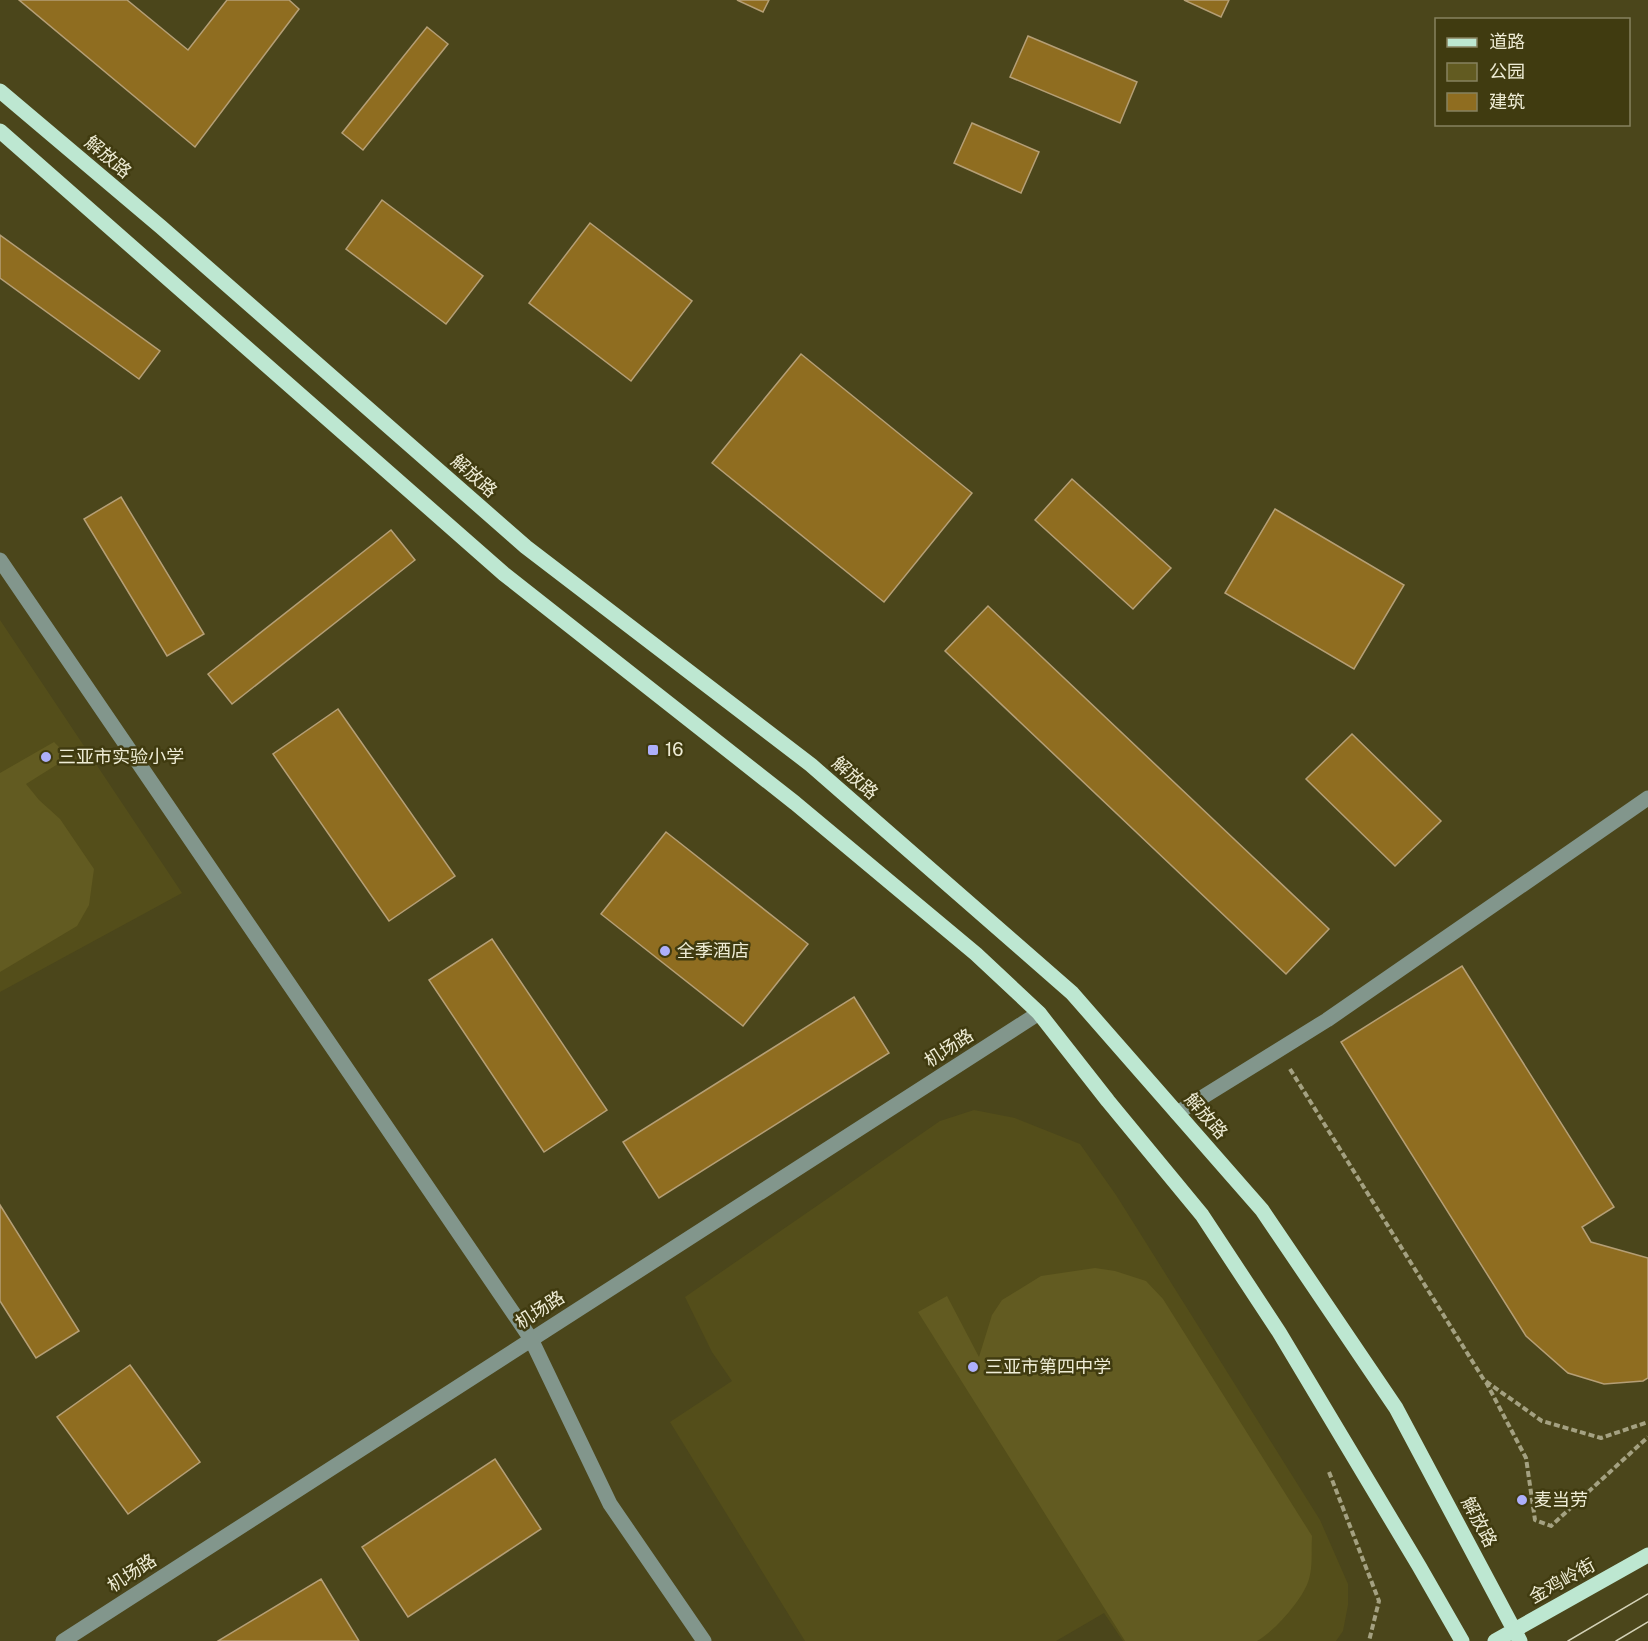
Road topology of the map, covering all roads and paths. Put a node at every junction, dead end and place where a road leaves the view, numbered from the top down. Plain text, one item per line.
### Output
1 (0, 91) edge
2 (0, 131) edge
3 (0, 560) edge
4 (1648, 798) edge
5 (1039, 1013) junction
6 (1279, 1050) junction
7 (1177, 1113) junction
8 (531, 1340) junction
9 (1484, 1380) junction
10 (1648, 1422) edge
11 (1648, 1437) edge
12 (1329, 1472) dead end
13 (1648, 1555) edge
14 (1518, 1636) edge
15 (63, 1641) edge
16 (704, 1641) edge
17 (1369, 1641) edge
18 (1462, 1641) edge
19 (1495, 1641) edge

1 - 7 main road, 解放路
2 - 5 main road
3 - 8 street
4 - 6 street
5 - 8 street, 机场路
5 - 18 main road
6 - 7 street
6 - 9 path
7 - 14 main road, 解放路
8 - 15 street, 机场路
8 - 16 street
9 - 10 path
9 - 11 path
12 - 17 path
13 - 14 main road, 金鸡岭街
14 - 19 main road, 金鸡岭街

